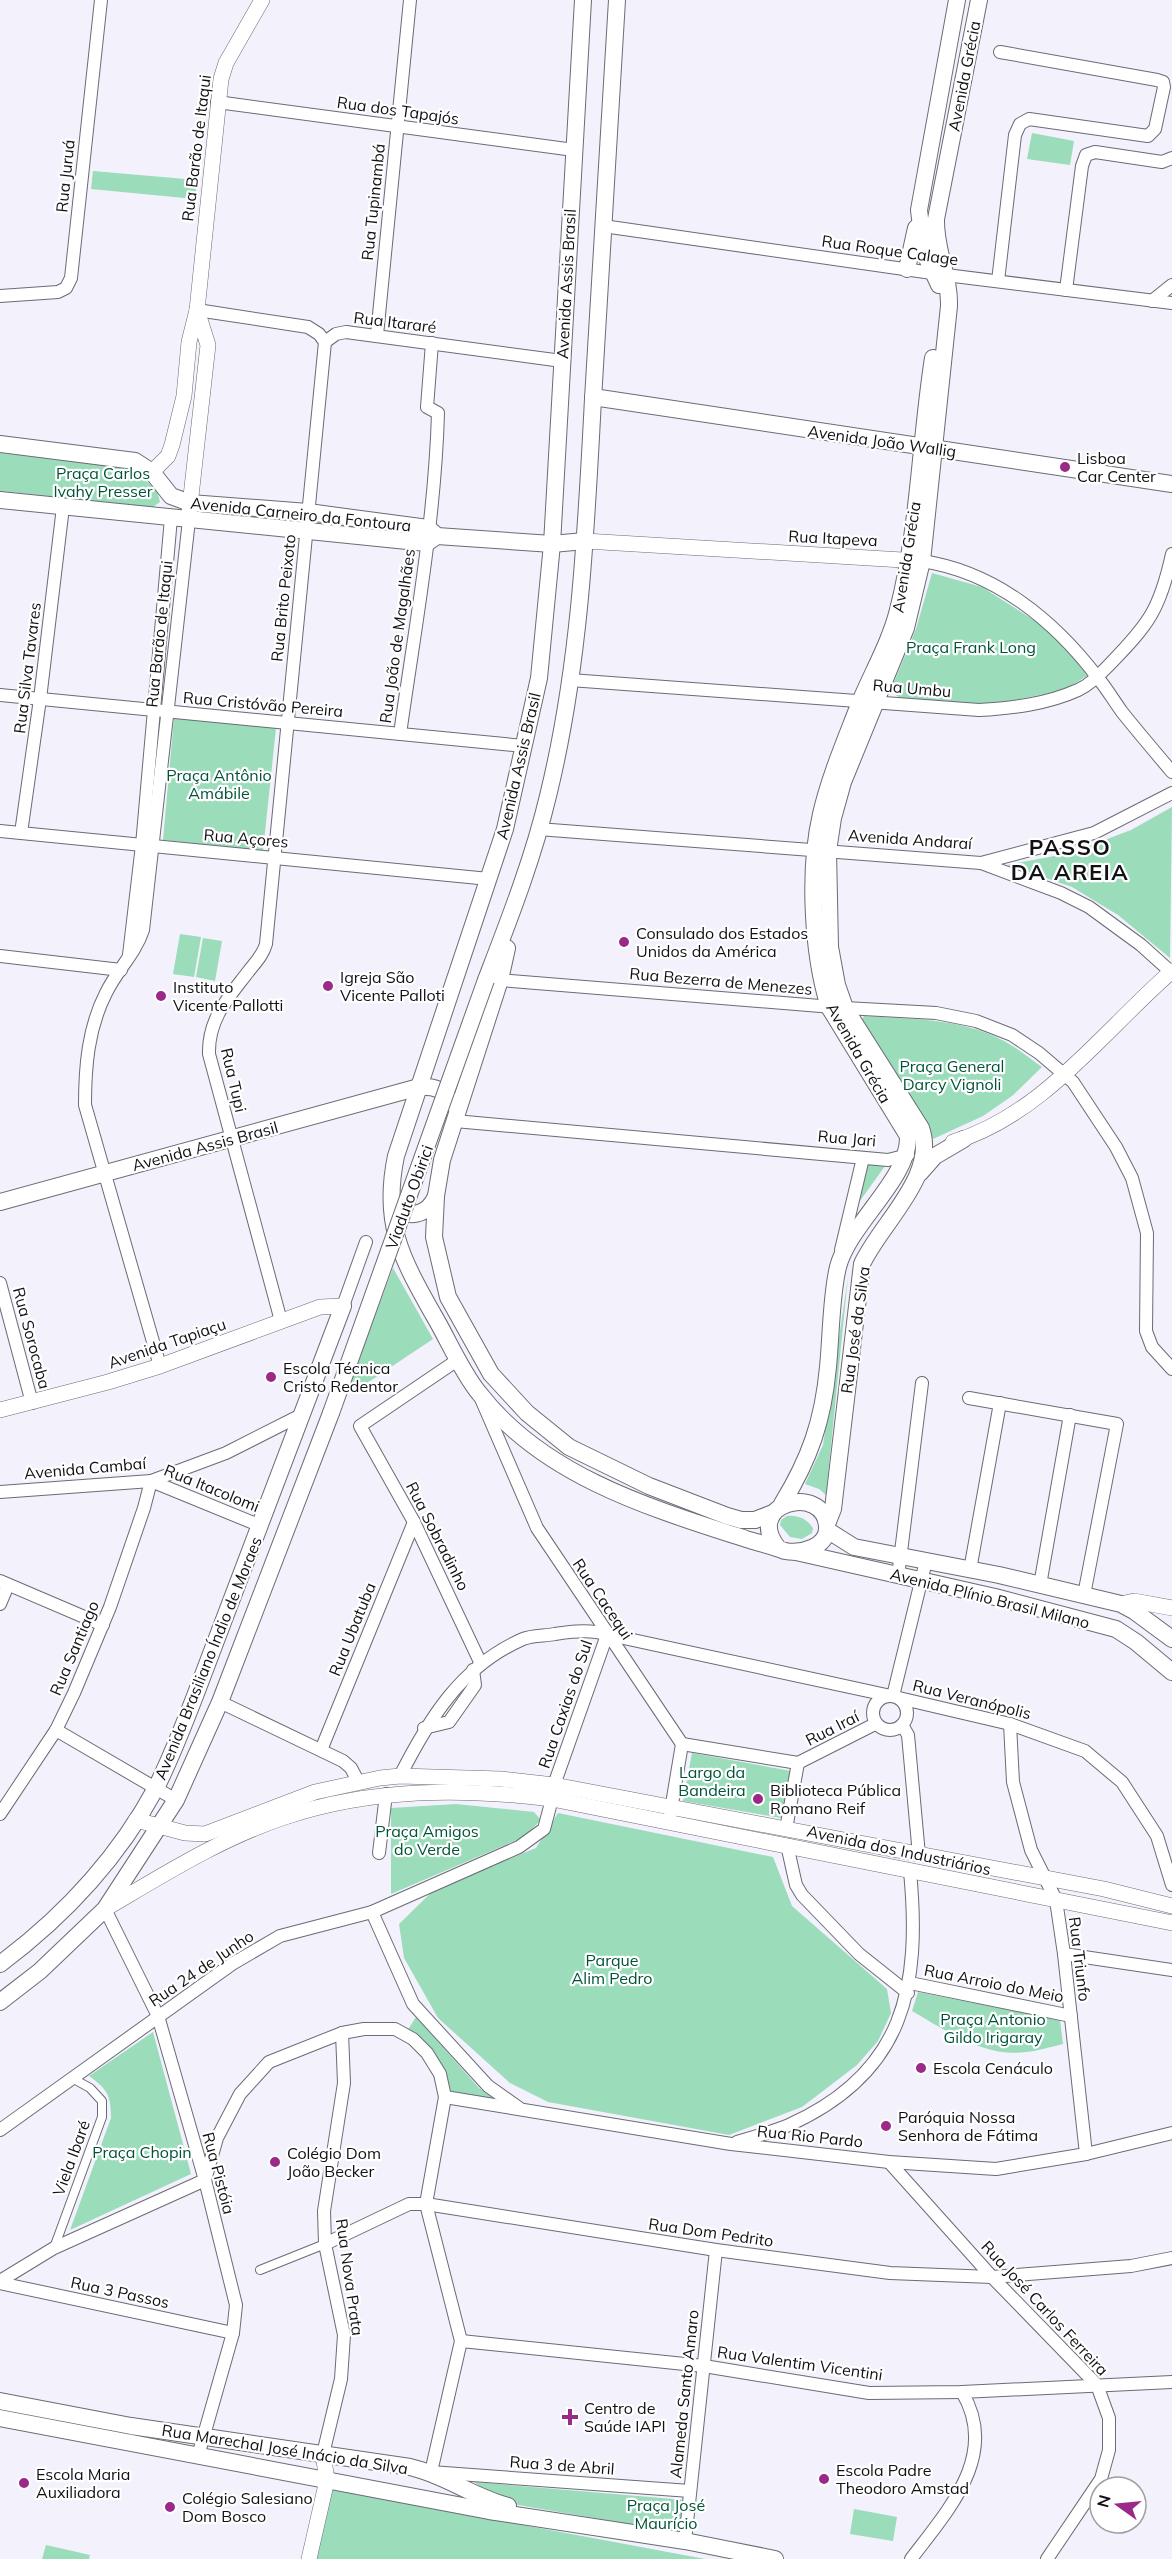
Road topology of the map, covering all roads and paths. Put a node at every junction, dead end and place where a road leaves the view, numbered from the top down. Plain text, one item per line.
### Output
1 (101, 0) edge
2 (262, 0) edge
3 (410, 0) edge
4 (583, 0) edge
5 (617, 0) edge
6 (957, 0) edge
7 (979, 0) edge
8 (1000, 52) dead end
9 (218, 102) junction
10 (397, 127) junction
11 (574, 150) junction
12 (1172, 158) edge
13 (919, 210) junction
14 (603, 226) junction
15 (907, 269) junction
16 (941, 274) junction
17 (998, 281) junction
18 (1066, 284) junction
19 (1172, 285) edge
20 (0, 296) edge
21 (1152, 300) junction
22 (1172, 303) edge
23 (197, 310) junction
24 (377, 335) junction
25 (189, 342) junction
26 (325, 342) junction
27 (432, 343) junction
28 (208, 345) junction
29 (562, 361) junction
30 (593, 397) junction
31 (0, 444) edge
32 (927, 448) junction
33 (152, 472) junction
34 (1172, 484) edge
35 (0, 500) edge
36 (63, 507) junction
37 (189, 512) junction
38 (308, 513) junction
39 (171, 518) junction
40 (306, 530) junction
41 (430, 536) junction
42 (585, 541) junction
43 (552, 544) junction
44 (1172, 554) edge
45 (915, 561) junction
46 (162, 618) junction
47 (178, 620) junction
48 (1098, 677) junction
49 (570, 680) junction
50 (0, 694) edge
51 (40, 699) junction
52 (868, 700) junction
53 (154, 710) junction
54 (168, 712) junction
55 (287, 723) junction
56 (400, 734) junction
57 (524, 746) junction
58 (1172, 772) edge
59 (1172, 792) edge
60 (538, 829) junction
61 (0, 831) edge
62 (21, 833) junction
63 (147, 846) junction
64 (822, 850) junction
65 (274, 857) junction
66 (981, 863) junction
67 (489, 879) junction
68 (2, 959) edge
69 (125, 965) junction
70 (1172, 973) edge
71 (493, 980) junction
72 (837, 1007) junction
73 (1064, 1073) junction
74 (419, 1086) junction
75 (456, 1121) junction
76 (230, 1138) junction
77 (964, 1139) junction
78 (924, 1151) junction
79 (905, 1156) junction
80 (862, 1158) junction
81 (104, 1173) junction
82 (920, 1174) junction
83 (390, 1194) junction
84 (436, 1196) junction
85 (0, 1202) edge
86 (366, 1242) dead end
87 (838, 1267) junction
88 (0, 1283) edge
89 (343, 1306) junction
90 (281, 1321) junction
91 (459, 1359) junction
92 (160, 1366) junction
93 (1172, 1369) edge
94 (922, 1383) dead end
95 (478, 1392) junction
96 (969, 1398) dead end
97 (32, 1403) junction
98 (1000, 1403) junction
99 (0, 1410) edge
100 (331, 1413) joint
101 (303, 1414) junction
102 (1070, 1415) junction
103 (151, 1481) junction
104 (0, 1492) edge
105 (778, 1509) junction
106 (414, 1522) junction
107 (261, 1526) junction
108 (827, 1527) junction
109 (778, 1548) junction
110 (796, 1552) junction
111 (900, 1556) junction
112 (926, 1561) junction
113 (971, 1564) junction
114 (898, 1576) junction
115 (1042, 1578) junction
116 (921, 1582) junction
117 (4, 1583) edge
118 (1085, 1589) junction
119 (0, 1604) edge
120 (1121, 1604) junction
121 (1172, 1608) edge
122 (103, 1624) junction
123 (1116, 1629) junction
124 (607, 1635) junction
125 (1172, 1639) edge
126 (477, 1667) junction
127 (1172, 1672) edge
128 (894, 1697) junction
129 (220, 1702) junction
130 (875, 1724) junction
131 (1011, 1724) junction
132 (902, 1725) junction
133 (56, 1730) junction
134 (682, 1744) junction
135 (321, 1750) junction
136 (798, 1763) junction
137 (400, 1776) junction
138 (359, 1783) junction
139 (156, 1787) junction
140 (526, 1789) junction
141 (553, 1792) junction
142 (386, 1794) junction
143 (360, 1799) junction
144 (176, 1800) junction
145 (0, 1814) edge
146 (670, 1815) junction
147 (136, 1820) junction
148 (160, 1826) junction
149 (786, 1828) junction
150 (863, 1844) junction
151 (787, 1845) junction
152 (379, 1853) dead end
153 (919, 1855) junction
154 (861, 1860) junction
155 (910, 1871) junction
156 (1045, 1878) junction
157 (1172, 1885) edge
158 (1056, 1900) junction
159 (1172, 1906) edge
160 (105, 1909) junction
161 (372, 1912) junction
162 (1172, 1923) edge
163 (1064, 1954) junction
164 (0, 1964) edge
165 (1172, 1970) edge
166 (909, 1988) junction
167 (0, 2002) edge
168 (158, 2016) junction
169 (1071, 2016) junction
170 (342, 2033) junction
171 (72, 2078) junction
172 (445, 2097) junction
173 (522, 2110) junction
174 (0, 2130) edge
175 (1172, 2133) edge
176 (731, 2144) junction
177 (1086, 2154) junction
178 (889, 2162) junction
179 (205, 2180) junction
180 (426, 2204) junction
181 (62, 2227) junction
182 (73, 2240) junction
183 (325, 2244) junction
184 (54, 2248) junction
185 (716, 2250) junction
186 (1172, 2258) edge
187 (260, 2270) dead end
188 (992, 2277) junction
189 (0, 2282) edge
190 (233, 2333) junction
191 (461, 2341) junction
192 (704, 2366) junction
193 (1172, 2382) edge
194 (1097, 2385) junction
195 (962, 2392) junction
196 (0, 2401) edge
197 (0, 2418) edge
198 (91, 2427) junction
199 (203, 2435) junction
200 (323, 2454) junction
201 (198, 2456) junction
202 (431, 2472) junction
203 (327, 2480) junction
204 (690, 2492) junction
205 (489, 2511) junction
206 (562, 2523) junction
207 (684, 2541) junction
208 (309, 2559) edge
209 (775, 2559) edge
210 (911, 2559) edge
211 (1047, 2559) edge

1 - 20 street, Rua Juruá
2 - 9 street, Rua Barão de Itaqui
3 - 10 street, Rua Tupinambá
4 - 11 main road, Avenida Assis Brasil
5 - 14 main road, Avenida Assis Brasil
6 - 13 main road, Avenida Grécia
7 - 16 main road, Avenida Grécia
8 - 17 street
9 - 10 street, Rua dos Tapajós
9 - 23 street, Rua Barão de Itaqui
10 - 11 street, Rua dos Tapajós
10 - 24 street, Rua Tupinambá
11 - 29 main road, Avenida Assis Brasil
12 - 18 street
13 - 15 main road
13 - 16 main road, Avenida Grécia
14 - 15 street, Rua Roque Calage
14 - 30 main road, Avenida Assis Brasil
15 - 16 street, Rua Roque Calage
16 - 17 street, Rua Roque Calage
16 - 32 main road, Avenida Grécia
17 - 18 street, Rua Roque Calage
18 - 21 street, Rua Roque Calage
19 - 21 street
21 - 22 street, Rua Roque Calage
23 - 25 street, Rua Barão de Itaqui
23 - 26 street
23 - 28 street, Rua Barão de Itaqui
24 - 26 street, Rua Itararé
24 - 27 street, Rua Itararé
25 - 28 street
25 - 33 street, Rua Barão de Itaqui
26 - 38 street, Rua Brito Peixoto
27 - 29 street, Rua Itararé
27 - 41 street, Rua João de Magalhães
28 - 37 street, Rua Barão de Itaqui
29 - 43 main road, Avenida Assis Brasil
30 - 32 main road, Avenida João Wallig
30 - 42 main road, Avenida Assis Brasil
31 - 33 main road, Avenida Carneiro da Fontoura
32 - 34 main road, Avenida João Wallig
32 - 45 main road, Avenida Grécia
33 - 37 main road, Avenida Carneiro da Fontoura
35 - 36 main road, Avenida Carneiro da Fontoura
36 - 39 main road, Avenida Carneiro da Fontoura
36 - 51 street, Rua Silva Tavares
37 - 38 main road, Avenida Carneiro da Fontoura
37 - 39 main road, Avenida Carneiro da Fontoura
37 - 40 main road, Avenida Carneiro da Fontoura
37 - 47 street, Rua Barão de Itaqui
38 - 40 street, Rua Brito Peixoto
38 - 41 main road, Avenida Carneiro da Fontoura
39 - 46 street, Rua Barão de Itaqui
40 - 41 main road, Avenida Carneiro da Fontoura
40 - 55 street, Rua Brito Peixoto
41 - 43 main road, Avenida Carneiro da Fontoura
41 - 56 street, Rua João de Magalhães
42 - 43 main road, Avenida Carneiro da Fontoura
42 - 45 street, Rua Itapeva
42 - 49 main road, Avenida Assis Brasil
43 - 57 main road, Avenida Assis Brasil
44 - 48 street, Rua Umbu
45 - 48 street, Rua Itapeva
45 - 52 main road, Avenida Grécia
46 - 47 street
46 - 53 street, Rua Barão de Itaqui
47 - 54 street, Rua Barão de Itaqui
48 - 52 street, Rua Umbu
48 - 58 street, Rua Itapeva
49 - 52 street, Rua Umbu
49 - 60 main road, Avenida Assis Brasil
50 - 51 street, Rua Cristóvão Pereira
51 - 53 street, Rua Cristóvão Pereira
51 - 62 street, Rua Silva Tavares
52 - 64 main road, Avenida Grécia
53 - 54 street, Rua Cristóvão Pereira
53 - 63 street, Rua Barão de Itaqui
54 - 55 street, Rua Cristóvão Pereira
54 - 63 street, Rua Barão de Itaqui
55 - 56 street, Rua Cristóvão Pereira
55 - 65 street, Rua Brito Peixoto
56 - 57 street, Rua Cristóvão Pereira
57 - 67 main road, Avenida Assis Brasil
59 - 66 street
60 - 64 street, Avenida Andaraí
60 - 71 main road, Avenida Assis Brasil
61 - 62 street, Rua Açores
62 - 63 street, Rua Açores
63 - 65 street, Rua Açores
63 - 69 street, Rua Barão de Itaqui
64 - 66 street, Avenida Andaraí
64 - 72 main road, Avenida Grécia
65 - 67 street, Rua Açores
65 - 76 street, Rua Tupi
66 - 70 street, Avenida Andaraí
67 - 74 main road, Avenida Assis Brasil
68 - 69 street
69 - 81 street
70 - 73 street, Rua Jari
71 - 72 street, Rua Bezerra de Menezes
71 - 75 main road, Avenida Assis Brasil
71 - 100 main road, Viaduto Obirici, bridge
72 - 73 street, Rua Bezerra de Menezes
72 - 78 main road, Avenida Grécia
72 - 79 main road, Avenida Grécia
73 - 77 street, Rua Jari
73 - 93 street, Rua Bezerra de Menezes
74 - 75 main road
74 - 76 main road, Avenida Assis Brasil
74 - 83 main road
75 - 80 street, Rua Jari
75 - 84 main road
76 - 81 main road, Avenida Assis Brasil
76 - 90 street, Rua Tupi
77 - 78 street, Rua Jari
77 - 82 main road
78 - 79 street, Rua Jari
78 - 82 main road, Rua José da Silva
79 - 80 street, Rua Jari
79 - 87 main road, Rua José da Silva
80 - 87 street, Rua José da Silva
81 - 85 main road, Avenida Assis Brasil
81 - 92 street
82 - 108 main road, Rua José da Silva
83 - 84 main road
83 - 91 main road
84 - 105 main road
86 - 89 street
87 - 105 main road, Rua José da Silva
88 - 97 street, Rua Sorocaba
89 - 90 street, Avenida Tapiaçu
89 - 101 main road, Avenida Brasiliano Índio de Moraes
90 - 92 street, Avenida Tapiaçu
91 - 95 main road
91 - 106 street, Rua Sobradinho
92 - 97 street, Avenida Tapiaçu
94 - 111 street
95 - 109 main road
95 - 124 street, Rua Cacequi
96 - 98 street
97 - 99 street, Avenida Tapiaçu
98 - 102 street
98 - 113 street
100 - 129 main road, Avenida Brasiliano Índio de Moraes
101 - 103 street, Avenida Cambaí
101 - 107 main road, Avenida Brasiliano Índio de Moraes
102 - 115 street
102 - 118 street
103 - 104 street, Avenida Cambaí
103 - 107 street, Rua Itacolomi
103 - 122 street, Rua Santiago
105 - 108 main road
105 - 109 main road
106 - 126 street, Rua Sobradinho
106 - 135 street, Rua Ubatuba
107 - 139 main road, Avenida Brasiliano Índio de Moraes
108 - 110 main road
108 - 111 main road, Avenida Plínio Brasil Milano
109 - 110 main road
110 - 114 main road, Avenida Plínio Brasil Milano
111 - 112 main road, Avenida Plínio Brasil Milano
111 - 114 street
112 - 113 main road, Avenida Plínio Brasil Milano
112 - 116 street
113 - 115 main road, Avenida Plínio Brasil Milano
114 - 116 main road, Avenida Plínio Brasil Milano
115 - 118 main road, Avenida Plínio Brasil Milano
116 - 123 main road, Avenida Plínio Brasil Milano
116 - 128 street
117 - 119 street
117 - 122 street
118 - 120 main road, Avenida Plínio Brasil Milano
120 - 121 street
120 - 123 main road
120 - 125 main road, Avenida Plínio Brasil Milano
122 - 133 street, Rua Santiago
123 - 127 main road, Avenida Plínio Brasil Milano
124 - 126 street, Rua Veranópolis
124 - 128 street, Rua Veranópolis
124 - 134 street, Rua Cacequi
124 - 141 street, Rua Caxias do Sul
126 - 137 street, Rua Veranópolis
128 - 130 street
128 - 131 street, Rua Veranópolis
128 - 132 street
129 - 135 street
129 - 144 main road, Avenida Brasiliano Índio de Moraes
130 - 132 street
130 - 136 street, Rua Iraí
131 - 156 street, Rua Triunfo
131 - 157 street, Rua Veranópolis
132 - 153 street
133 - 139 street
133 - 145 street, Rua Santiago
134 - 136 street
134 - 146 street
135 - 138 street
136 - 149 street, Rua Iraí
137 - 138 street, Avenida dos Industriários
137 - 140 street, Avenida dos Industriários
138 - 143 street
138 - 148 street, Avenida dos Industriários
139 - 144 street
139 - 147 main road, Avenida Brasiliano Índio de Moraes
140 - 141 street, Avenida dos Industriários
140 - 142 street, Avenida dos Industriários
141 - 146 street, Avenida dos Industriários
141 - 161 street, Rua 24 de Junho
142 - 143 street, Avenida dos Industriários
142 - 152 street
143 - 160 street, Avenida dos Industriários
144 - 148 main road, Avenida Brasiliano Índio de Moraes
146 - 149 street, Avenida dos Industriários
146 - 151 street, Avenida dos Industriários
147 - 148 street, Avenida dos Industriários
147 - 164 main road, Avenida Brasiliano Índio de Moraes
148 - 160 main road, Avenida Brasiliano Índio de Moraes
149 - 150 street, Avenida dos Industriários
150 - 153 street, Avenida dos Industriários
150 - 154 street
151 - 154 street, Avenida dos Industriários
151 - 166 street, Rua Arroio do Meio
153 - 156 street, Avenida dos Industriários
154 - 155 street, Avenida dos Industriários
155 - 158 street, Avenida dos Industriários
155 - 166 street
156 - 158 street, Rua Triunfo
156 - 159 street, Avenida dos Industriários
158 - 162 street, Avenida dos Industriários
158 - 163 street, Rua Triunfo
160 - 167 main road, Avenida Brasiliano Índio de Moraes
160 - 168 street, Rua Pistóia
161 - 168 street, Rua 24 de Junho
161 - 173 street
163 - 165 street
163 - 169 street, Rua Triunfo
166 - 169 street, Rua Arroio do Meio
166 - 176 street
168 - 171 street, Rua 24 de Junho
168 - 179 street, Rua Pistóia
169 - 177 street, Rua Triunfo
170 - 172 street
170 - 179 street
170 - 183 street, Rua Nova Prata
171 - 174 street, Rua 24 de Junho
171 - 181 street, Viela Ibaré
172 - 173 street, Rua Rio Pardo
172 - 180 street
173 - 176 street, Rua Rio Pardo
175 - 177 street, Rua Rio Pardo
176 - 178 street, Rua Rio Pardo
177 - 178 street, Rua Rio Pardo
178 - 188 street, Rua José Carlos Ferreira
179 - 182 street
179 - 190 street, Rua Pistóia
180 - 183 street, Rua Dom Pedrito
180 - 185 street, Rua Dom Pedrito
180 - 191 street
181 - 182 street
181 - 184 street, Viela Ibaré
182 - 184 street
183 - 187 street, Rua Dom Pedrito
183 - 200 street, Rua Nova Prata
184 - 189 street
185 - 188 street, Rua Dom Pedrito
185 - 192 street, Alameda Santo Amaro
186 - 188 street, Rua Dom Pedrito
188 - 194 street, Rua José Carlos Ferreira
189 - 190 street, Rua 3 Passos
190 - 199 street, Rua Pistóia
191 - 192 street, Rua Valentim Vicentini
191 - 202 street
192 - 195 street, Rua Valentim Vicentini
192 - 204 street, Alameda Santo Amaro
193 - 194 street, Rua Valentim Vicentini
194 - 195 street, Rua Valentim Vicentini
194 - 211 street, Rua José Carlos Ferreira
195 - 210 street
196 - 198 main road, Rua Marechal José Inácio da Silva
197 - 198 main road, Rua Marechal José Inácio da Silva
198 - 199 main road, Rua Marechal José Inácio da Silva
198 - 201 main road, Rua Marechal José Inácio da Silva
199 - 200 main road, Rua Marechal José Inácio da Silva
199 - 201 street, Rua Pistóia
200 - 202 main road, Rua Marechal José Inácio da Silva
200 - 203 street
201 - 203 main road, Rua Marechal José Inácio da Silva
202 - 204 street, Rua 3 de Abril
202 - 205 main road
202 - 206 main road, Rua Marechal José Inácio da Silva
203 - 205 main road, Rua Marechal José Inácio da Silva
203 - 208 street
204 - 207 street, Alameda Santo Amaro
205 - 206 main road, Rua Marechal José Inácio da Silva
206 - 207 main road, Rua Marechal José Inácio da Silva
207 - 209 main road, Rua Marechal José Inácio da Silva

